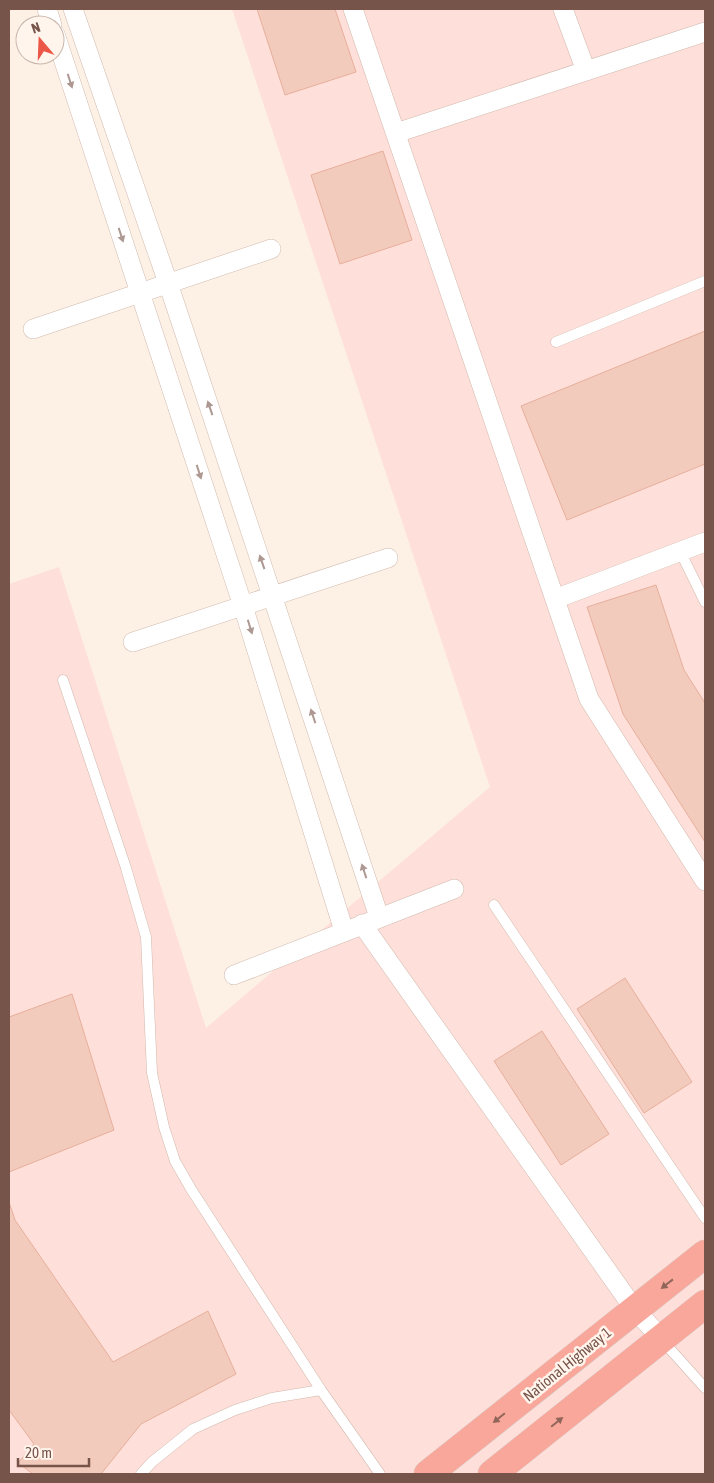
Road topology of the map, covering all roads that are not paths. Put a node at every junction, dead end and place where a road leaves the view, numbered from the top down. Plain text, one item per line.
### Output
1 (73, 9) edge
2 (353, 9) edge
3 (563, 9) edge
4 (705, 32) edge
5 (65, 64) edge
6 (586, 71) junction
7 (396, 133) junction
8 (271, 249) dead end
9 (705, 281) edge
10 (168, 284) junction
11 (140, 293) junction
12 (33, 329) dead end
13 (556, 342) dead end
14 (705, 542) edge
15 (680, 551) junction
16 (388, 558) dead end
17 (273, 596) junction
18 (555, 599) junction
19 (705, 602) edge
20 (243, 606) junction
21 (133, 642) dead end
22 (63, 680) dead end
23 (705, 881) edge
24 (454, 889) dead end
25 (494, 906) dead end
26 (379, 917) junction
27 (362, 924) junction
28 (344, 931) junction
29 (234, 975) dead end
30 (705, 1218) edge
31 (705, 1254) edge
32 (705, 1304) edge
33 (635, 1310) junction
34 (661, 1338) junction
35 (705, 1388) edge
36 (321, 1390) junction
37 (141, 1474) edge
38 (380, 1474) edge
39 (428, 1474) edge
40 (492, 1474) edge

1 - 10 street
2 - 7 street
3 - 6 street
4 - 6 street
5 -> 11 street
6 - 7 street
7 - 18 street
8 - 10 street
9 - 13 lane
10 - 11 street
17 -> 10 street
11 - 12 street
11 -> 20 street
14 - 15 street
15 - 18 street
15 - 19 lane
16 - 17 street
17 - 20 street
26 -> 17 street
18 - 23 street
20 - 21 street
20 -> 28 street
22 - 36 lane
24 - 26 street
25 - 30 lane
26 - 27 street
27 - 28 street
27 - 33 street
28 - 29 street
31 -> 33 highway, National Highway 1
32 - 34 highway
33 - 34 street
33 -> 39 highway, National Highway 1
34 - 35 lane
40 -> 34 highway
36 - 37 lane
36 - 38 lane

